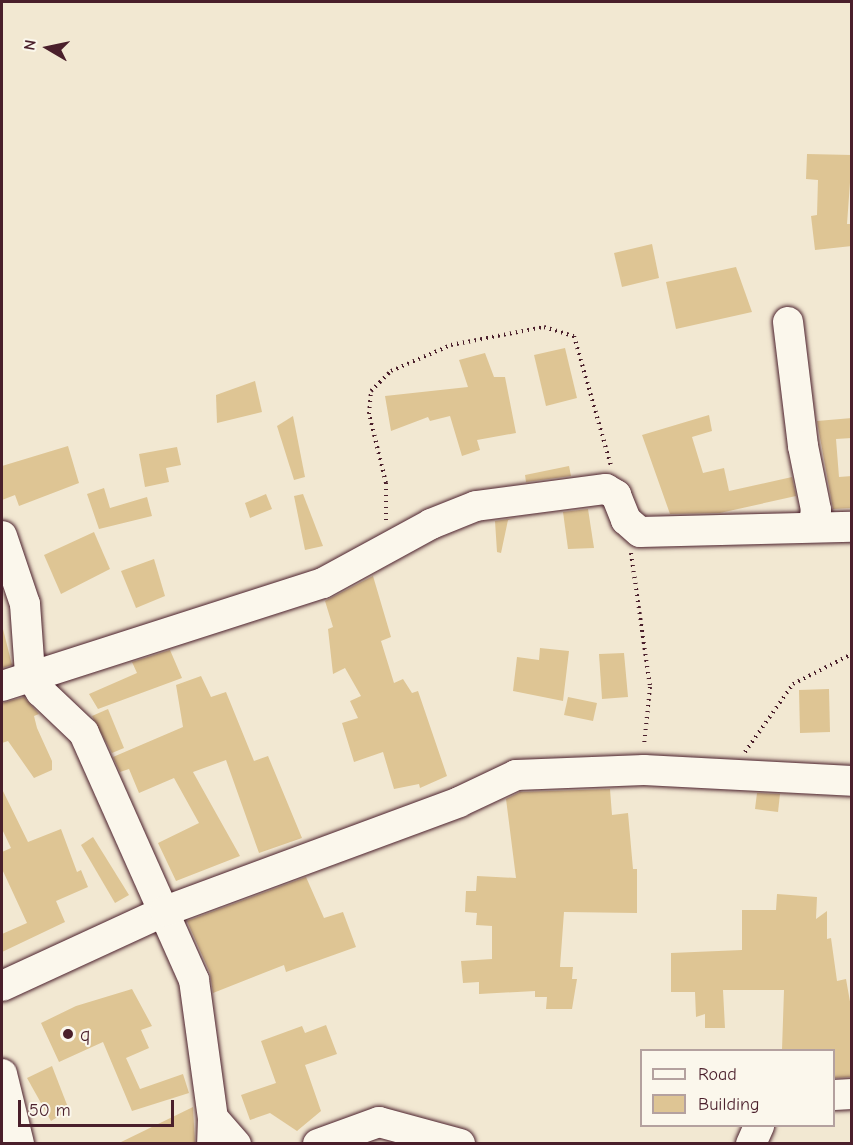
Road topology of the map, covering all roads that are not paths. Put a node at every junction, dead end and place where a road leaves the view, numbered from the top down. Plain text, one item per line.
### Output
1 (788, 322) dead end
2 (813, 527) junction
3 (852, 527) edge
4 (2, 536) edge
5 (30, 674) junction
6 (2, 686) edge
7 (852, 781) edge
8 (165, 911) junction
9 (2, 986) edge
10 (2, 1074) edge
11 (852, 1094) edge
12 (835, 1095) edge
13 (758, 1127) edge
14 (212, 1131) edge
15 (19, 1143) edge
16 (236, 1143) edge
17 (318, 1143) edge
18 (460, 1143) edge
19 (751, 1143) edge

1 - 2 street
2 - 3 street
2 - 5 street
4 - 5 street
5 - 6 street
5 - 8 street
7 - 8 street
8 - 9 street
8 - 14 street
10 - 15 street
11 - 12 street
13 - 19 street
14 - 16 street
17 - 18 street

